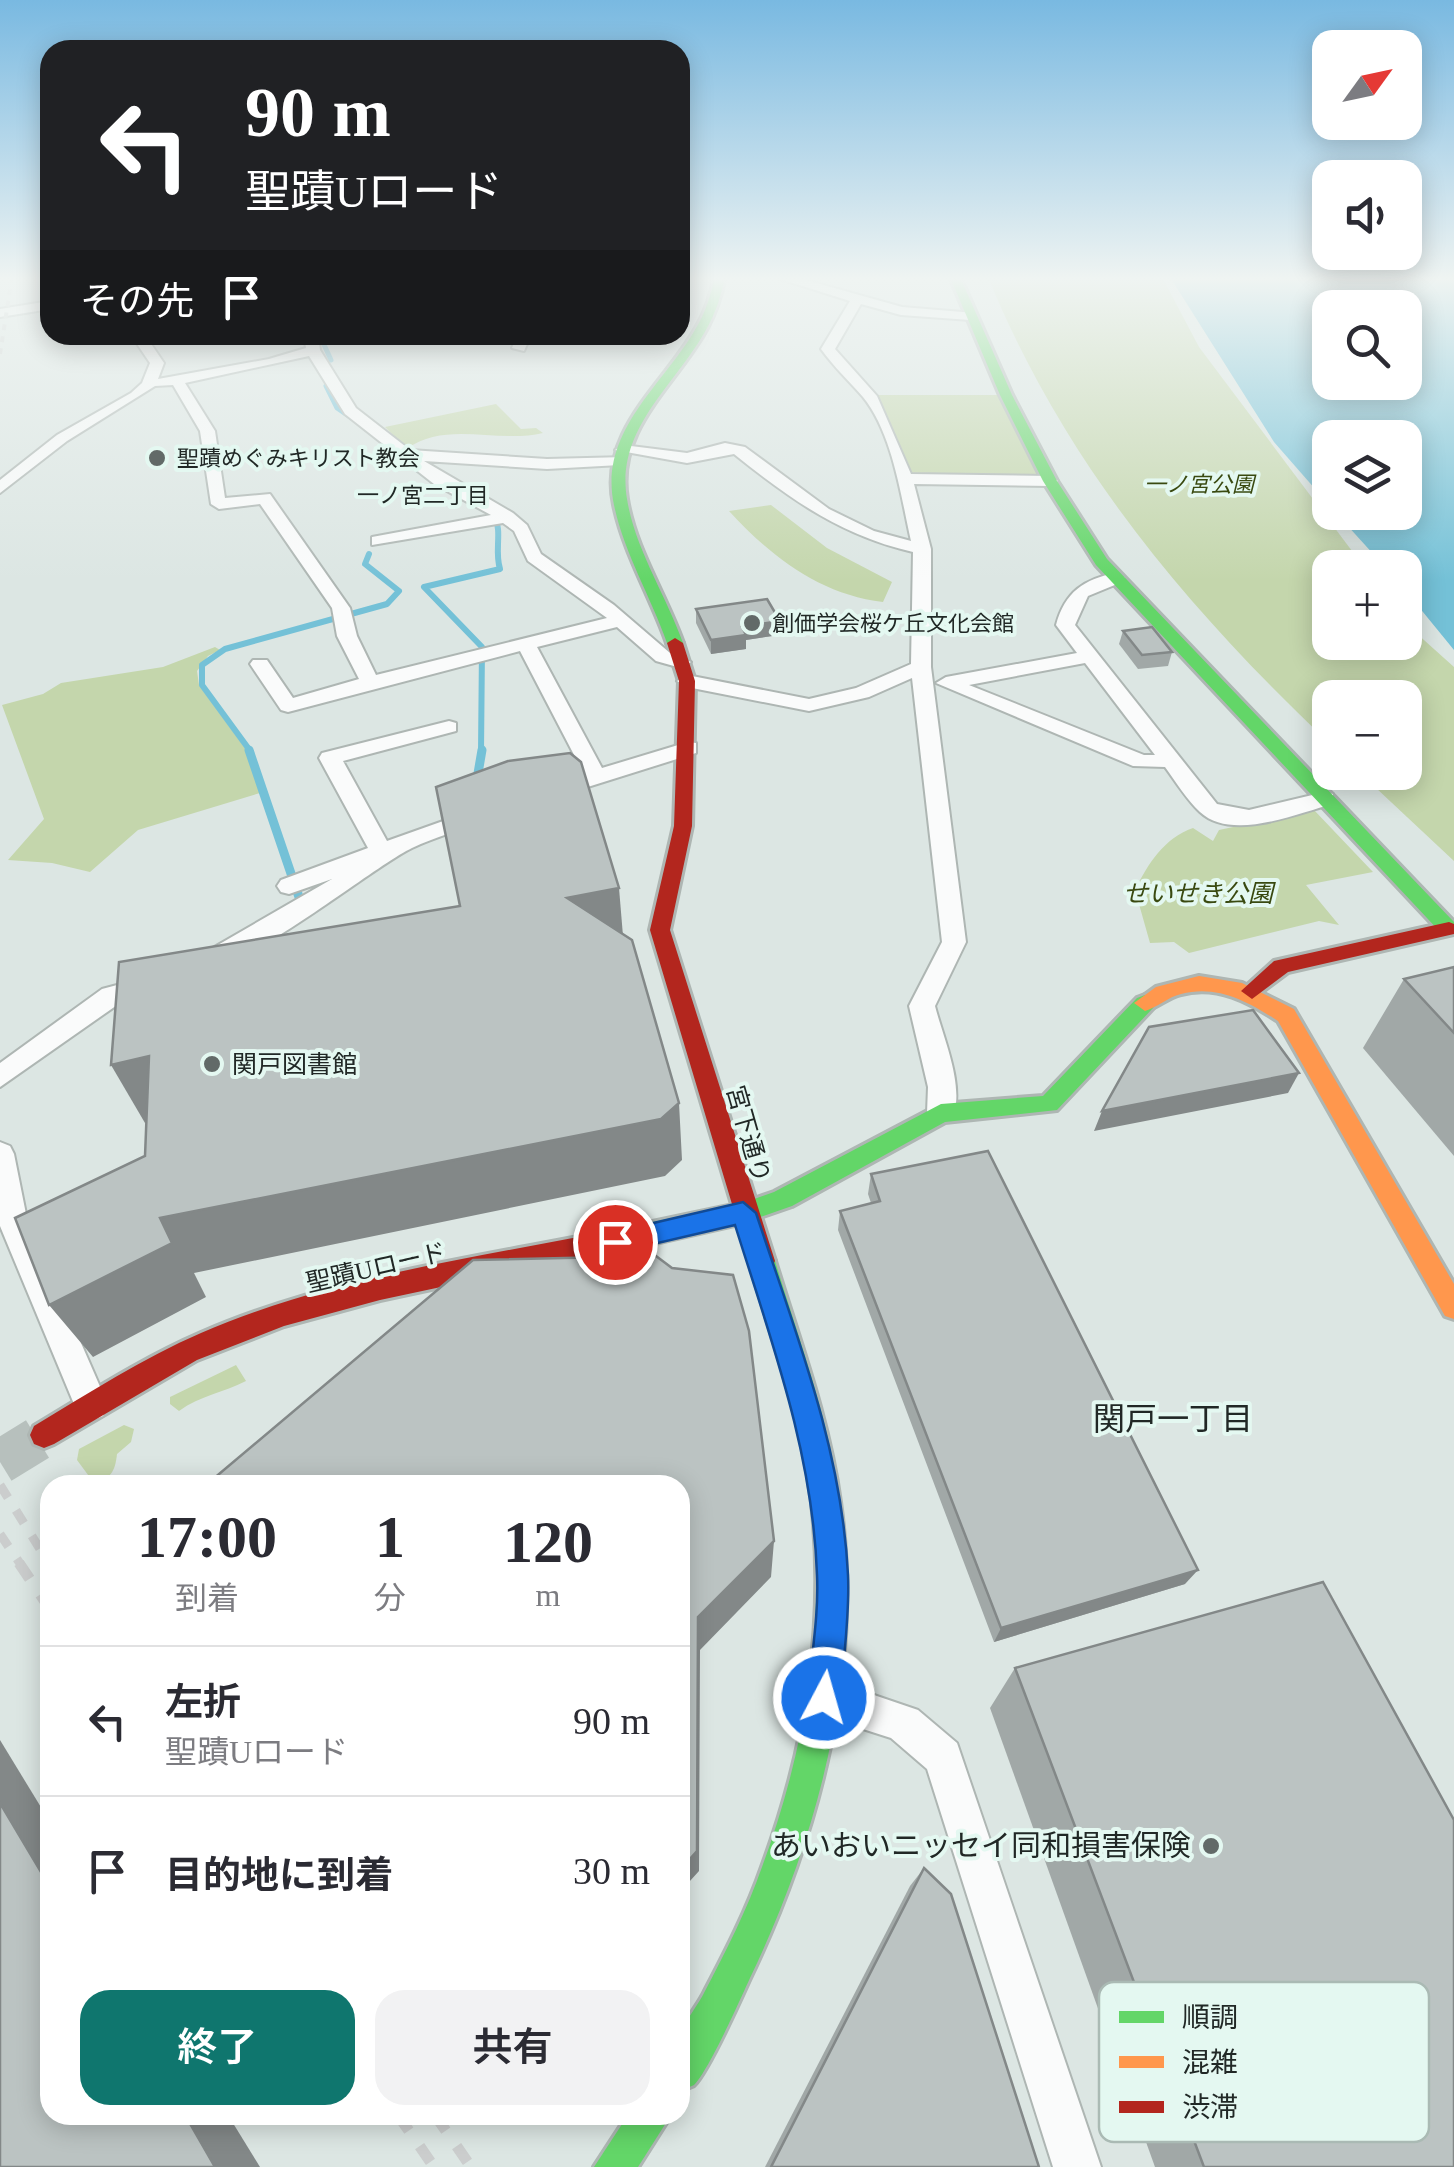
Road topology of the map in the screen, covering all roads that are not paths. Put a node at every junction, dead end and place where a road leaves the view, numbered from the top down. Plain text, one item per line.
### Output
1 (151, 378) edge
2 (192, 378) edge
3 (332, 378) edge
4 (667, 378) edge
5 (849, 378) edge
6 (1000, 378) edge
7 (177, 381) junction
8 (149, 385) junction
9 (410, 455) junction
10 (622, 455) junction
11 (906, 479) junction
12 (1050, 480) junction
13 (0, 488) edge
14 (500, 519) junction
15 (378, 540) dead end
16 (922, 549) junction
17 (1116, 578) junction
18 (619, 621) junction
19 (525, 644) junction
20 (1087, 657) junction
21 (260, 664) dead end
22 (684, 672) junction
23 (931, 679) junction
24 (370, 682) junction
25 (449, 727) dead end
26 (688, 748) junction
27 (1168, 761) junction
28 (596, 776) junction
29 (1325, 799) junction
30 (411, 838) junction
31 (380, 849) junction
32 (290, 886) dead end
33 (1451, 932) edge
34 (1252, 991) junction
35 (0, 1077) edge
36 (941, 1113) junction
37 (0, 1154) edge
38 (743, 1213) junction
39 (1454, 1308) edge
40 (91, 1405) junction
41 (44, 1435) tunnel mouth
42 (824, 1698) junction
43 (690, 2055) edge
44 (645, 2125) edge
45 (614, 2167) edge
46 (1078, 2167) edge

1 - 8 street
2 - 7 street
3 - 9 street
4 - 10 street
5 - 11 street
6 - 12 street
7 - 8 street
7 - 24 street
8 - 13 street
9 - 10 street
9 - 14 street
10 - 16 street
10 - 22 street, 宮下通り
11 - 12 street
11 - 16 street
12 - 17 street
14 - 15 street
14 - 18 street
16 - 23 street
17 - 20 street
17 - 29 street
18 - 19 street
18 - 22 street
19 - 24 street
19 - 28 street
20 - 23 street
20 - 27 street
21 - 24 street
22 - 23 street
22 - 26 street, 宮下通り
23 - 27 street
23 - 36 street
25 - 31 street
26 - 28 street
26 - 38 street, 宮下通り
27 - 29 street
28 - 30 street
29 - 33 street
30 - 31 street
30 - 35 street
31 - 32 street
33 - 34 street
34 - 36 street
34 - 39 street
36 - 38 street, 聖蹟Uロード
37 - 40 street
38 - 40 street, 聖蹟Uロード
38 - 42 street, 宮下通り
40 - 41 street, 聖蹟Uロード
42 - 43 street, 宮下通り
42 - 46 street
44 - 45 street

